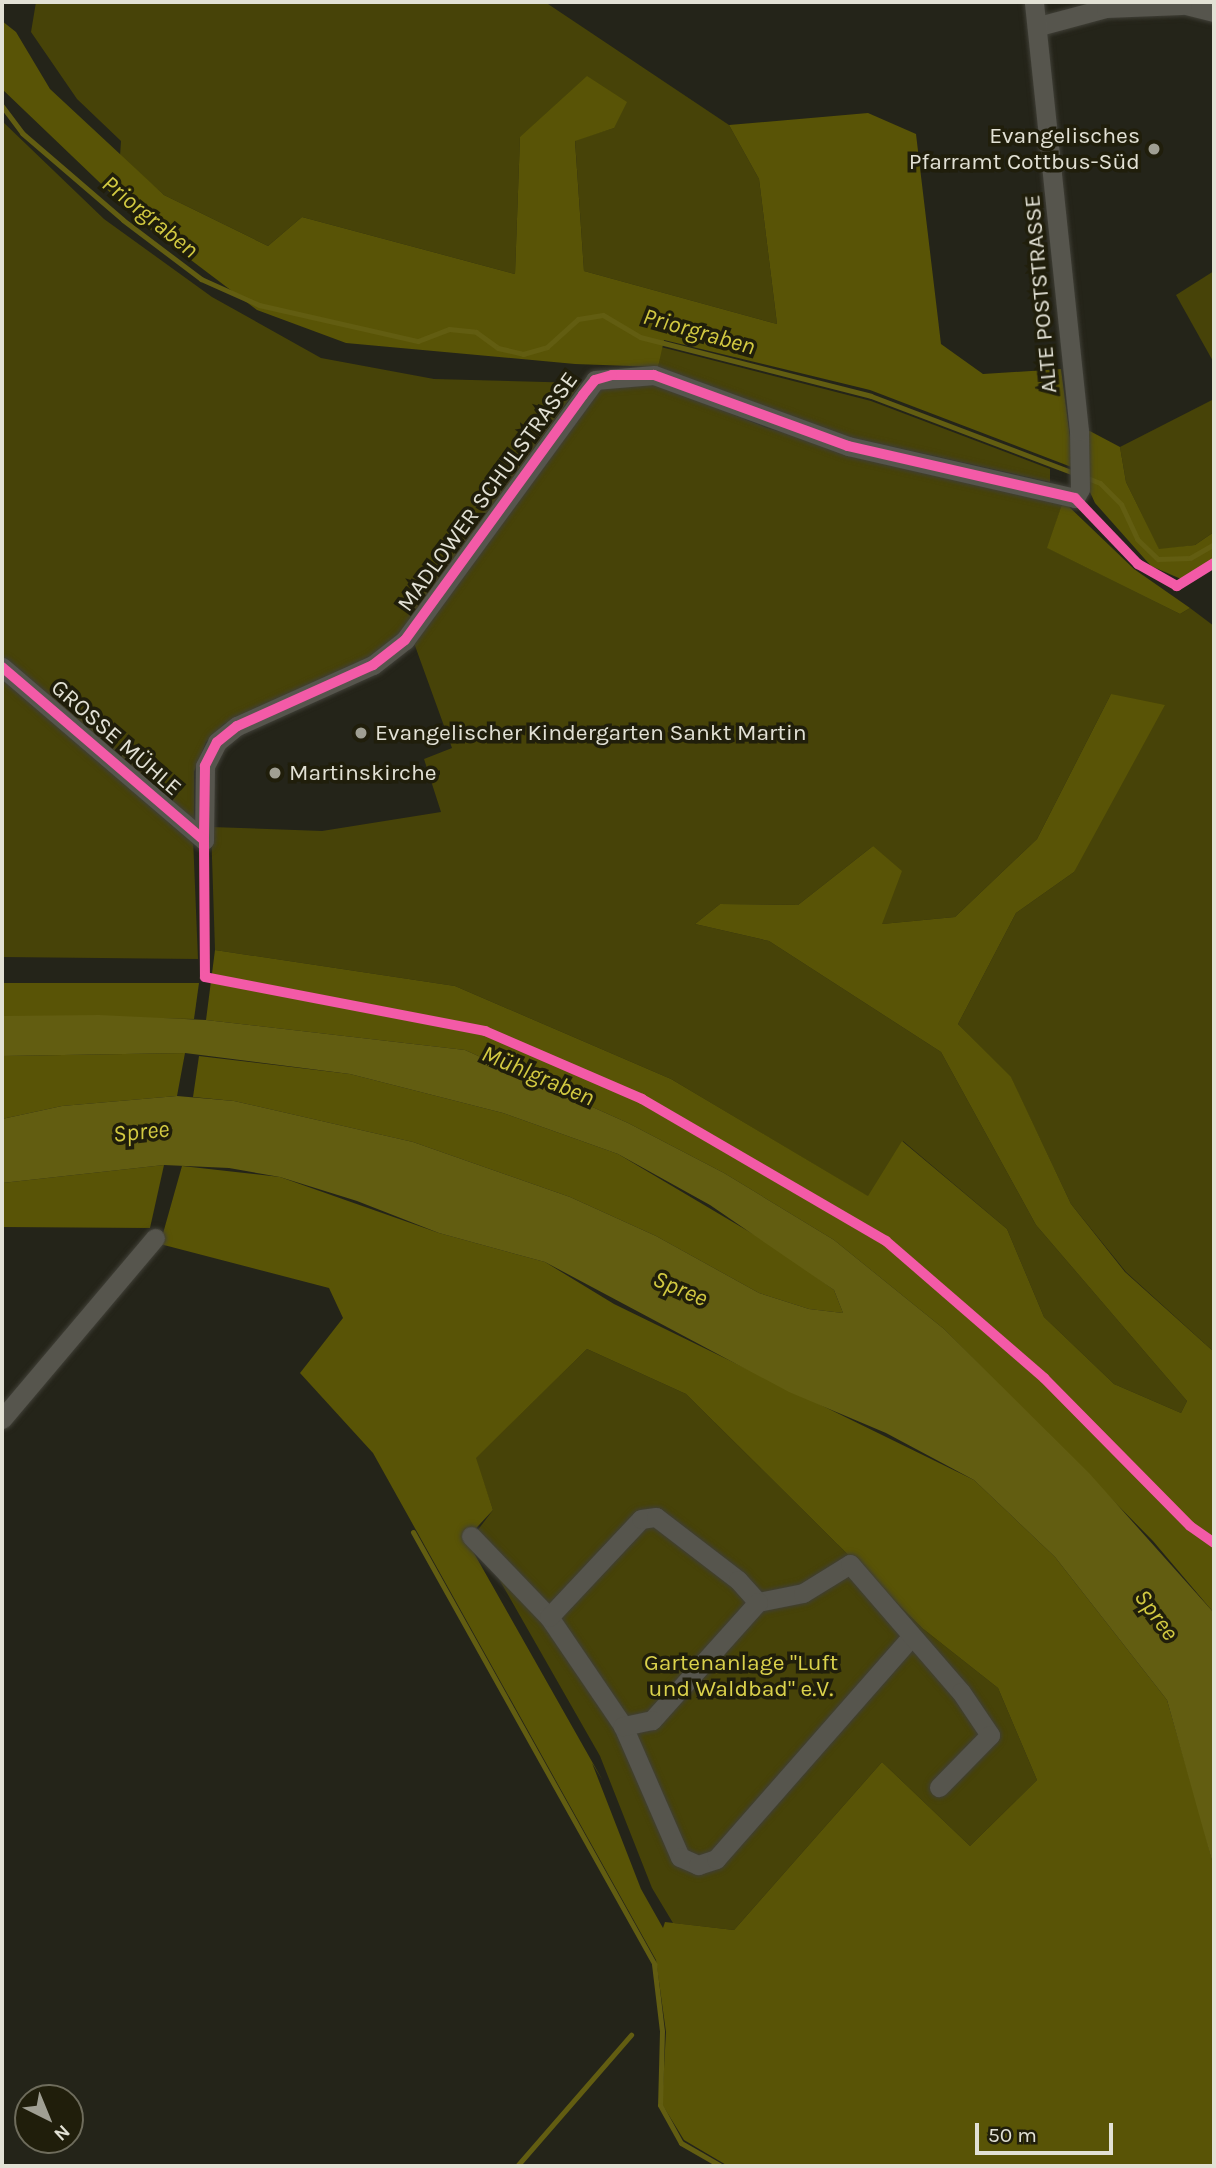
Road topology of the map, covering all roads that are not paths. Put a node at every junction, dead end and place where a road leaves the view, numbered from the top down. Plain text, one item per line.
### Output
1 (1034, 2) edge
2 (1178, 4) edge
3 (1214, 12) edge
4 (1039, 26) junction
5 (1077, 494) joint
6 (2, 667) edge
7 (204, 840) joint
8 (155, 1238) dead end
9 (2, 1419) edge
10 (471, 1536) dead end
11 (758, 1602) junction
12 (549, 1617) junction
13 (911, 1637) junction
14 (623, 1726) junction
15 (939, 1787) dead end

1 - 4 street, ALTE POSTSTRASSE
2 - 3 street
2 - 4 street
4 - 5 street, ALTE POSTSTRASSE
5 - 7 street, MADLOWER SCHULSTRASSE
6 - 7 street, GROSSE MÜHLE
8 - 9 street
10 - 12 street
11 - 12 street
11 - 13 street
11 - 14 street
12 - 14 street
13 - 14 street
13 - 15 street

